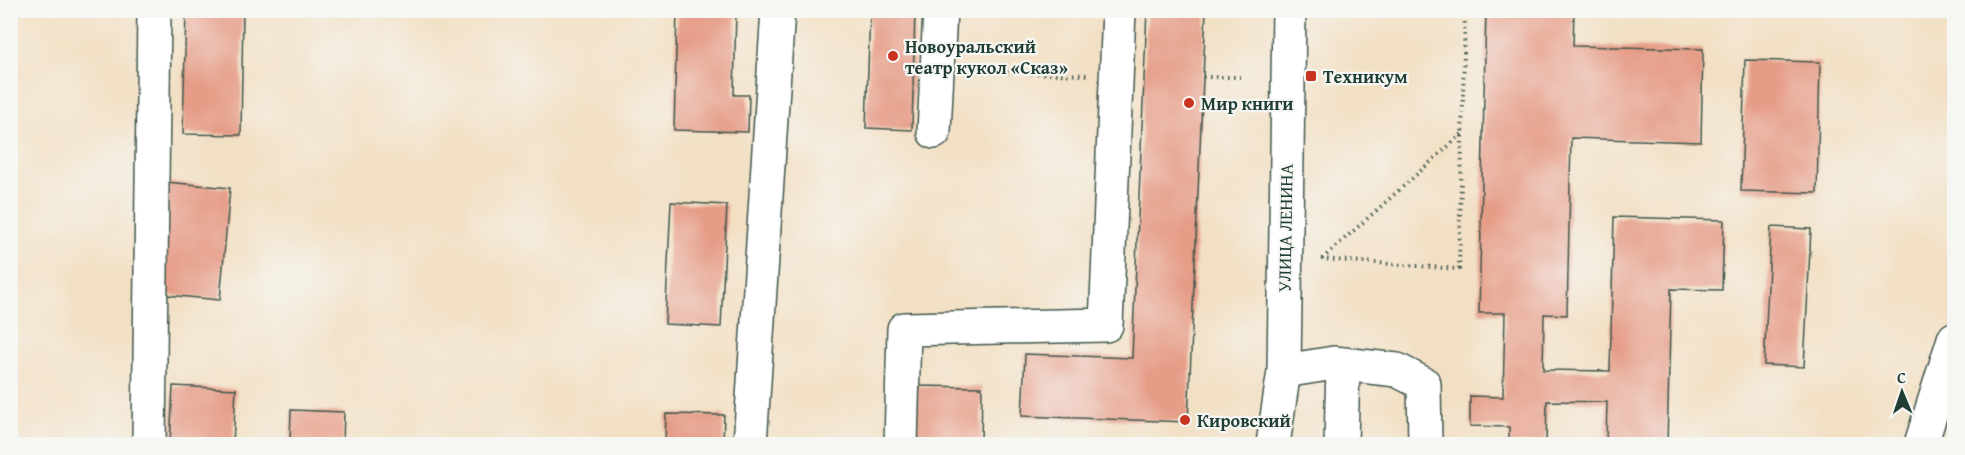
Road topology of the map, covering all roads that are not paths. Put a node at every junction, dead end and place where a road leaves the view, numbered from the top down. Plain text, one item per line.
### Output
1 (154, 10) edge
2 (778, 10) edge
3 (940, 10) edge
4 (1119, 10) edge
5 (1289, 10) edge
6 (934, 132) dead end
7 (1954, 339) edge
8 (1343, 364) junction
9 (1284, 371) junction
10 (149, 444) edge
11 (750, 444) edge
12 (901, 444) edge
13 (1274, 444) edge
14 (1341, 444) edge
15 (1425, 444) edge
16 (1921, 444) edge

1 - 10 main road
2 - 11 main road
3 - 6 main road
4 - 12 main road
5 - 9 main road, УЛИЦА ЛЕНИНА
7 - 16 main road
8 - 9 main road
8 - 14 main road
8 - 15 main road
9 - 13 main road, УЛИЦА ЛЕНИНА

